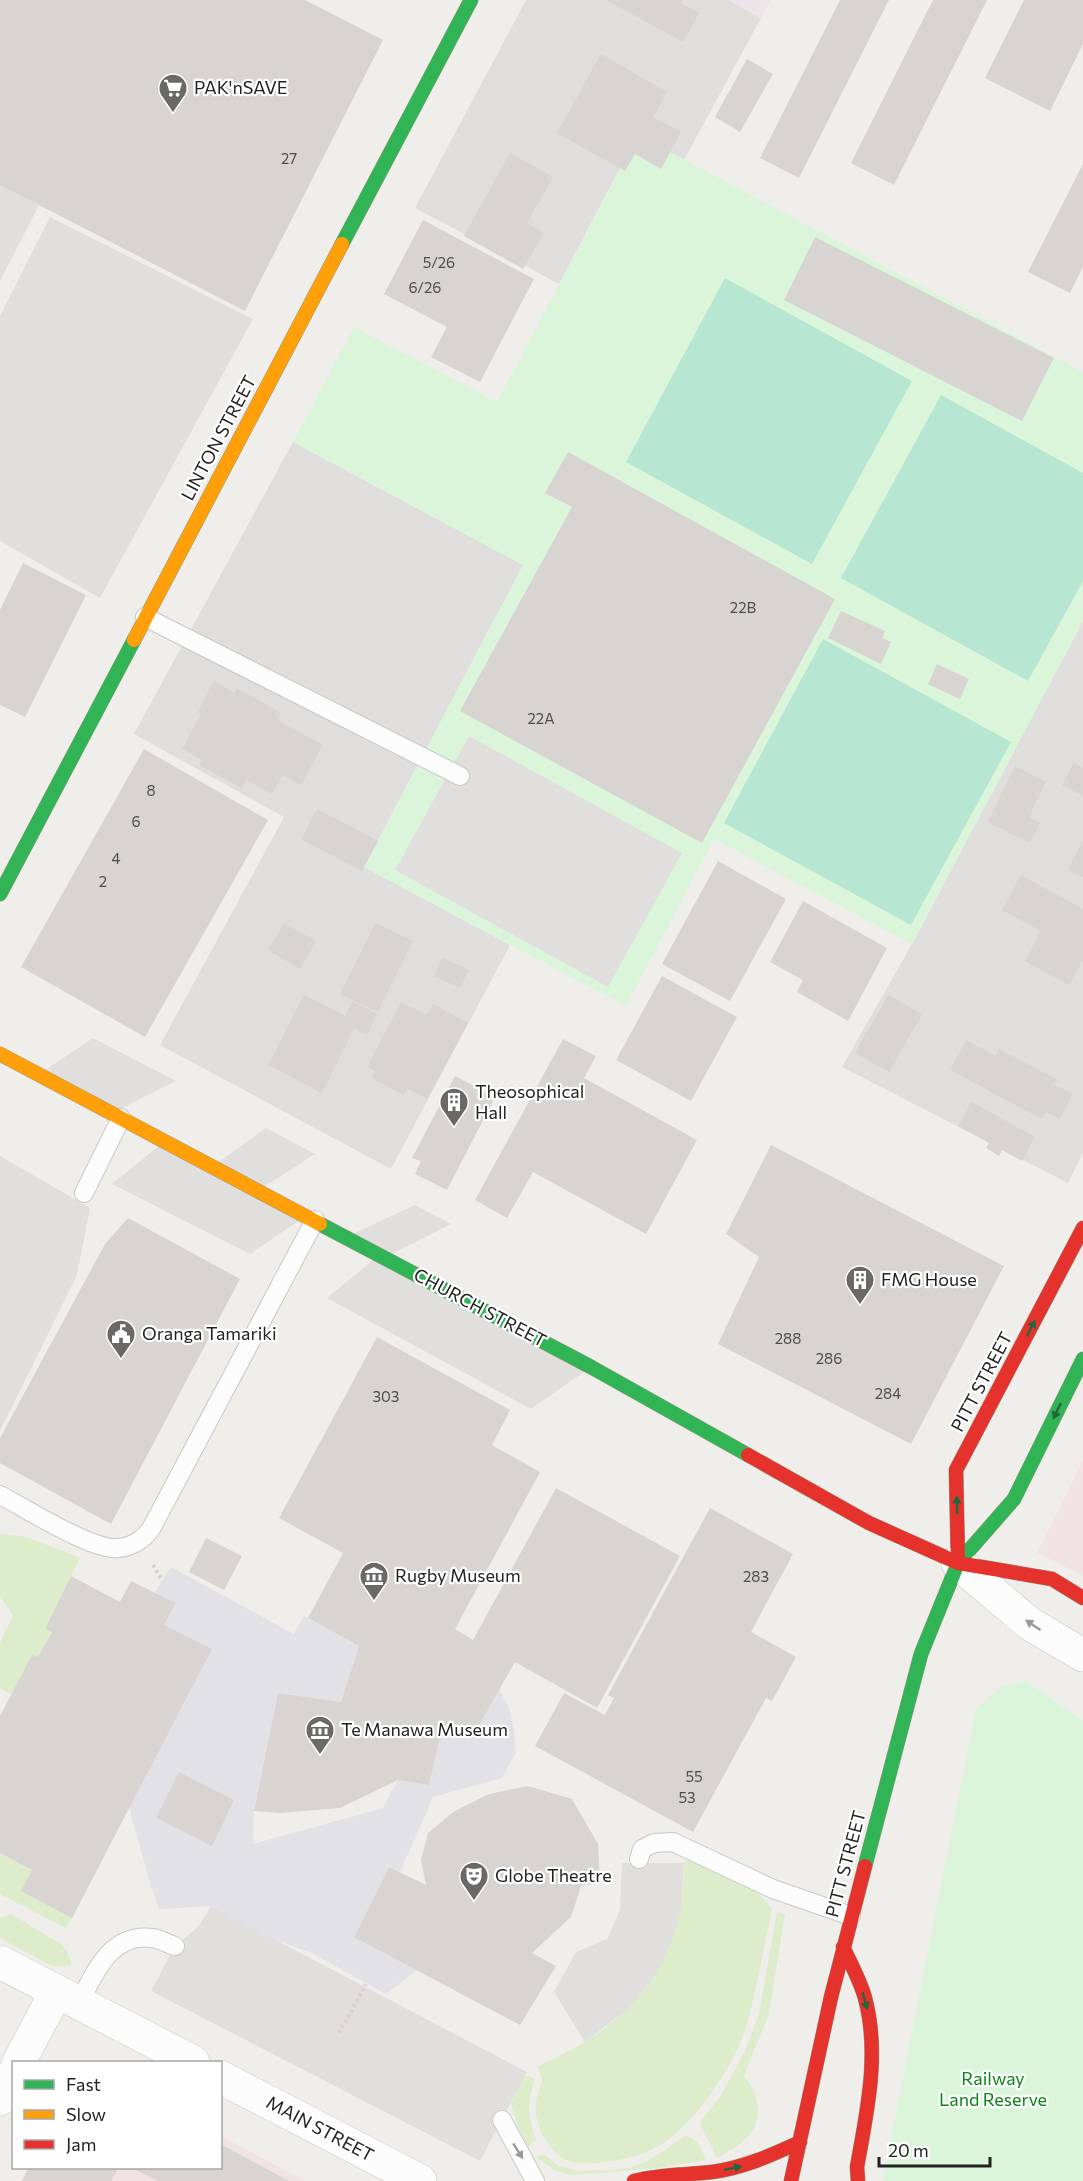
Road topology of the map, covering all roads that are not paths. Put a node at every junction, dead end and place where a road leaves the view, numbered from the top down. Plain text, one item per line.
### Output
1 (471, 0) edge
2 (145, 617) junction
3 (460, 776) dead end
4 (0, 894) edge
5 (0, 1054) edge
6 (121, 1118) junction
7 (84, 1193) dead end
8 (315, 1220) junction
9 (1083, 1228) edge
10 (1083, 1359) edge
11 (0, 1495) edge
12 (958, 1563) junction
13 (1083, 1598) edge
14 (1083, 1655) edge
15 (639, 1859) dead end
16 (851, 1916) junction
17 (175, 1946) dead end
18 (843, 1947) junction
19 (0, 1962) edge
20 (68, 1998) junction
21 (20, 2061) edge
22 (191, 2061) edge
23 (12, 2077) edge
24 (222, 2078) edge
25 (0, 2098) edge
26 (502, 2120) dead end
27 (800, 2142) junction
28 (420, 2181) edge
29 (535, 2181) edge
30 (634, 2181) edge
31 (791, 2181) edge
32 (858, 2181) edge

1 - 2 street, LINTON STREET
2 - 3 lane
2 - 4 street, LINTON STREET
5 - 6 street, CHURCH STREET
6 - 7 lane
6 - 8 street, CHURCH STREET
8 - 11 lane
8 - 12 street, CHURCH STREET
12 -> 9 street, PITT STREET
10 -> 12 street, PITT STREET
12 - 13 street, CHURCH STREET
14 -> 12 street, CHURCH STREET
12 - 16 street, PITT STREET
15 - 16 lane
16 - 18 street, PITT STREET
17 - 20 lane
18 - 27 street, PITT STREET
18 -> 32 street
19 - 20 street
20 - 21 street
20 - 22 street
23 - 25 street
24 - 28 street, MAIN STREET
26 -> 29 lane
30 -> 27 street
27 - 31 street, PITT STREET

